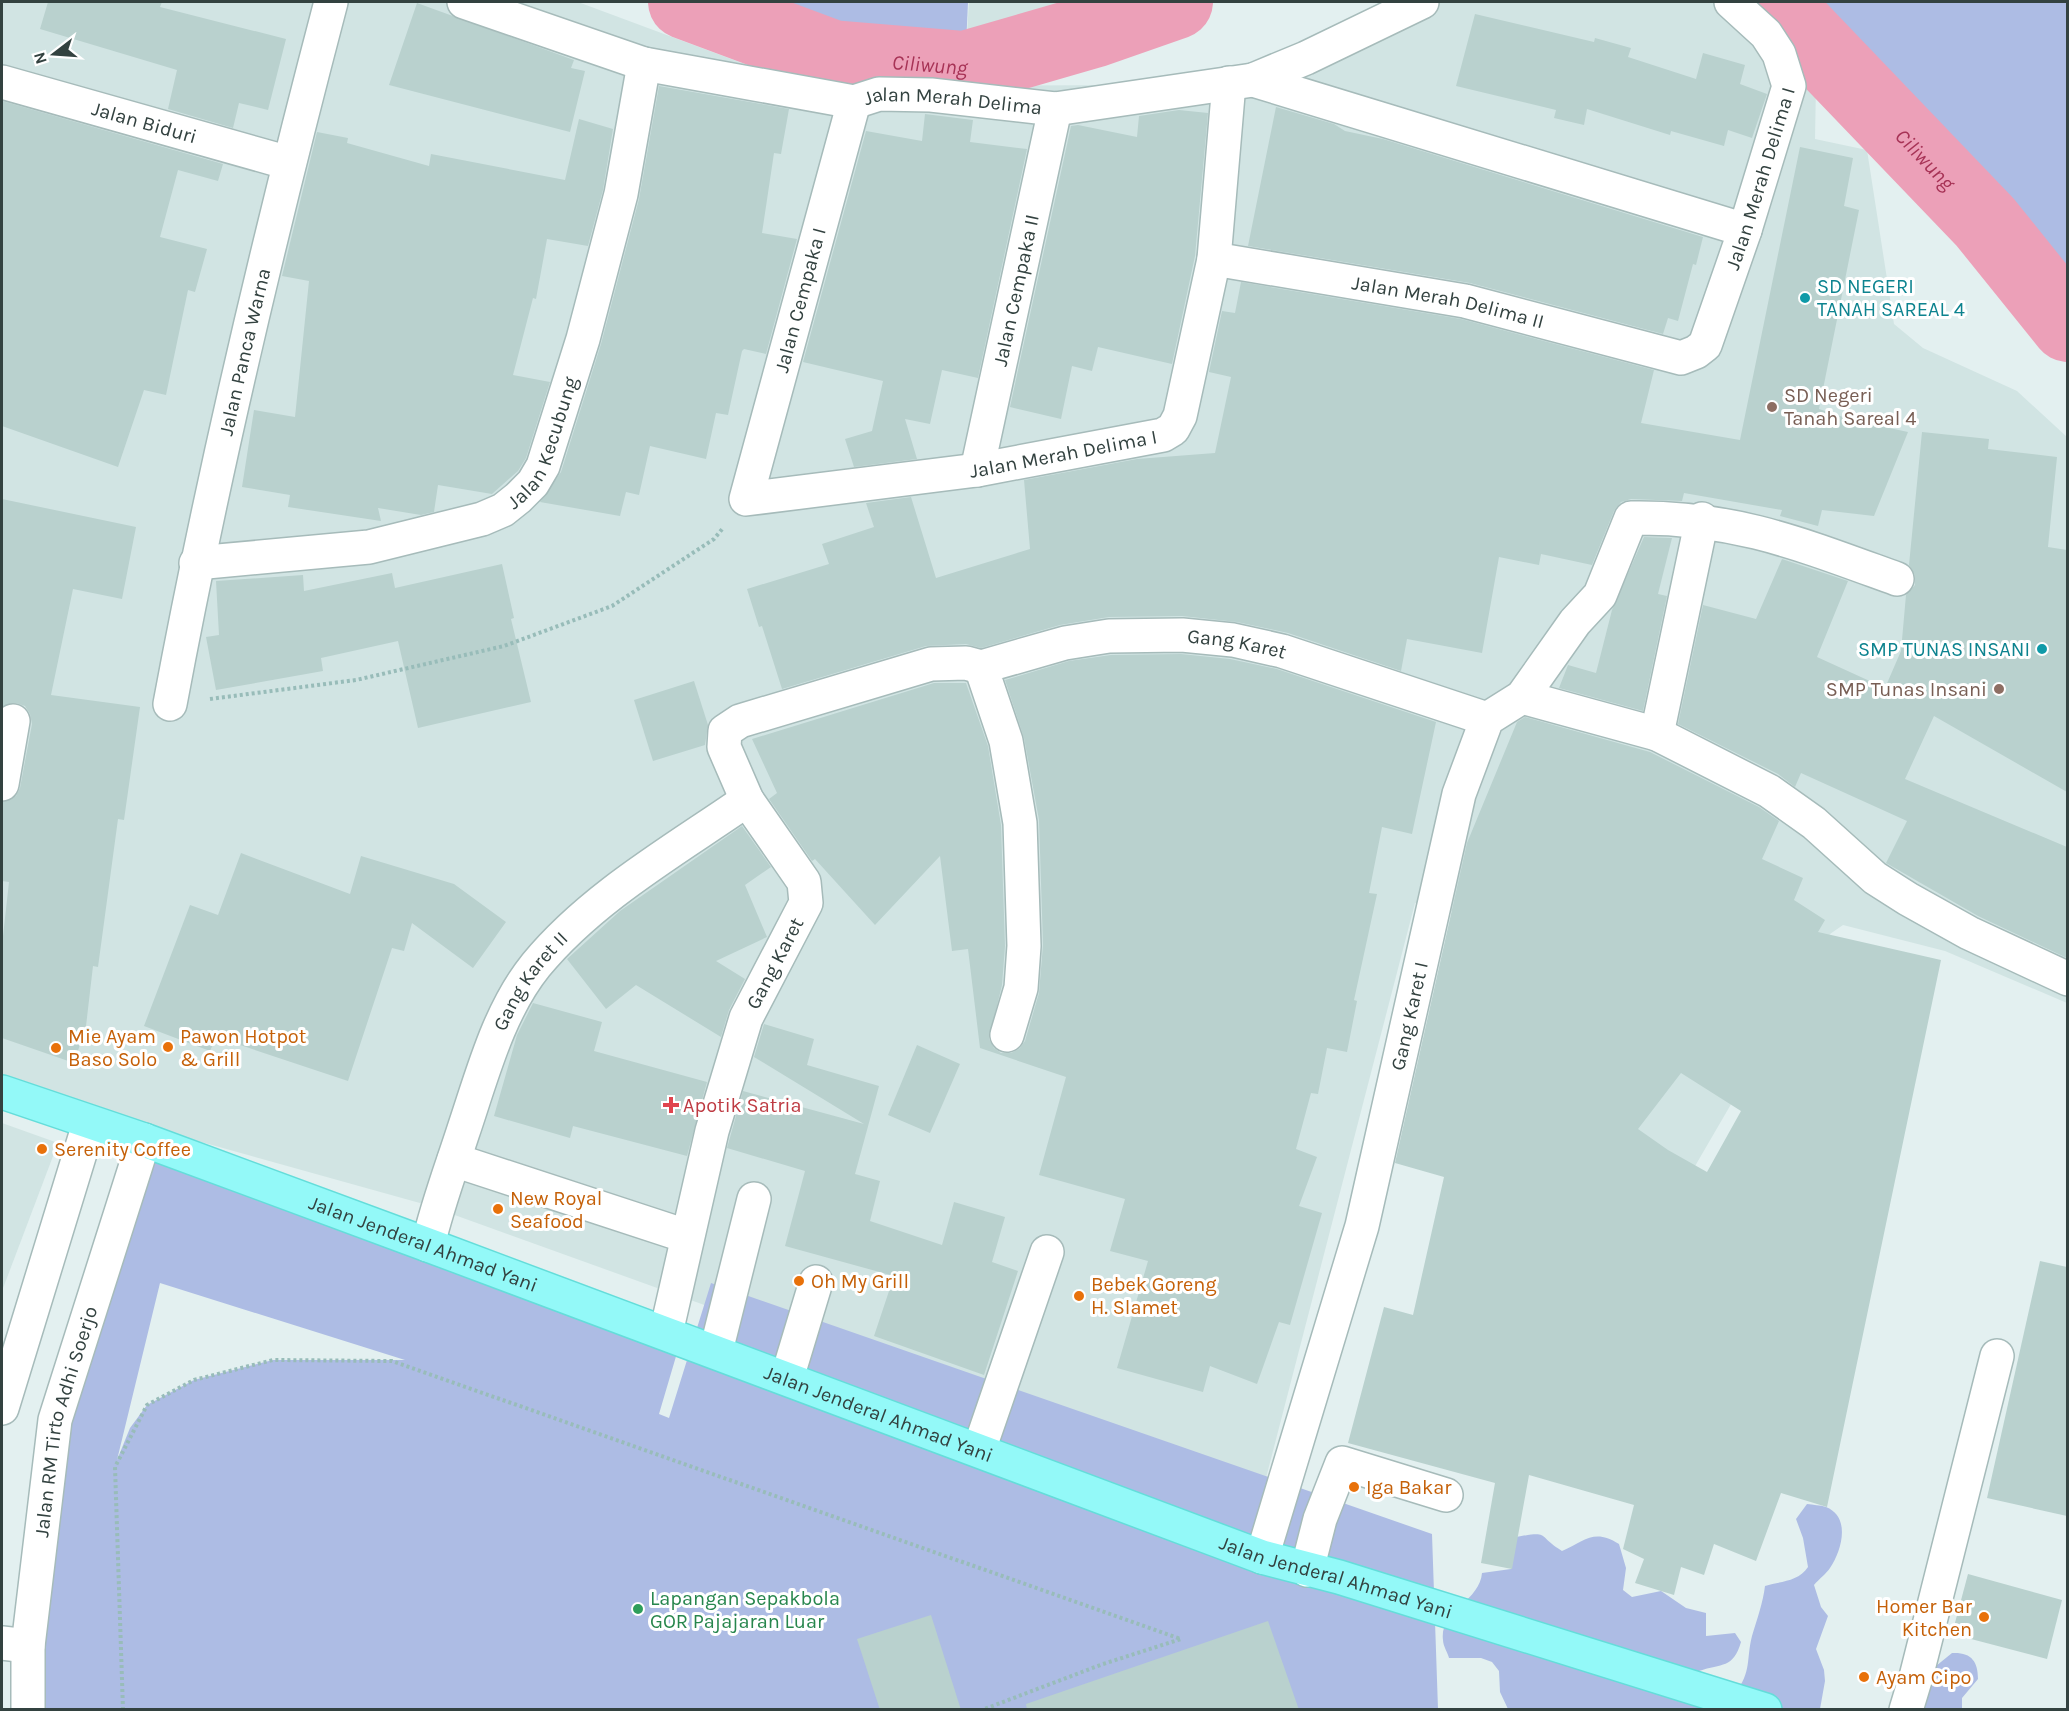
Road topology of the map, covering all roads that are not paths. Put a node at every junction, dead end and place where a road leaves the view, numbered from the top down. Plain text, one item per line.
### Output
1 (331, 2) edge
2 (464, 2) edge
3 (1422, 2) edge
4 (1731, 2) edge
5 (644, 64) junction
6 (1241, 81) junction
7 (2, 82) edge
8 (854, 102) junction
9 (1055, 109) junction
10 (289, 163) junction
11 (1745, 230) junction
12 (1214, 259) junction
13 (1681, 358) joint
14 (976, 470) junction
15 (746, 499) joint
16 (1702, 519) junction
17 (196, 563) junction
18 (1897, 579) dead end
19 (981, 667) junction
20 (1522, 697) junction
21 (170, 704) road end
22 (1487, 719) junction
23 (13, 721) dead end
24 (1657, 734) junction
25 (2, 784) edge
26 (747, 800) junction
27 (2067, 979) edge
28 (1007, 1035) dead end
29 (2, 1092) edge
30 (89, 1124) junction
31 (144, 1140) junction
32 (454, 1160) junction
33 (754, 1199) dead end
34 (686, 1236) junction
35 (428, 1245) junction
36 (1047, 1252) dead end
37 (816, 1282) dead end
38 (666, 1332) junction
39 (717, 1352) junction
40 (1997, 1356) dead end
41 (787, 1378) junction
42 (2, 1408) edge
43 (979, 1450) junction
44 (1446, 1495) dead end
45 (1262, 1557) junction
46 (1307, 1570) junction
47 (15, 1645) edge
48 (28, 1710) edge
49 (1765, 1710) edge
50 (1906, 1710) edge

1 - 10 street, Jalan Panca Warna
2 - 5 street, Jalan Merah Delima
3 - 6 street, Jalan Merah Delima
4 - 11 street, Jalan Merah Delima I
5 - 8 street, Jalan Merah Delima
5 - 17 street, Jalan Kecubung
6 - 9 street, Jalan Merah Delima
6 - 11 street
6 - 12 street, Jalan Merah Delima I
7 - 10 street, Jalan Biduri
8 - 9 street, Jalan Merah Delima
8 - 15 street, Jalan Cempaka I
9 - 14 street, Jalan Cempaka II
10 - 17 street, Jalan Panca Warna
11 - 13 street, Jalan Merah Delima I
12 - 13 street, Jalan Merah Delima II
12 - 14 street, Jalan Merah Delima I
14 - 15 street, Jalan Merah Delima I
16 - 18 street
16 - 20 street
16 - 24 street
17 - 21 street, Jalan Panca Warna
19 - 22 street, Gang Karet
19 - 26 street, Gang Karet
19 - 28 street
20 - 22 street
20 - 24 street
22 - 45 street, Gang Karet I
23 - 25 street
24 - 27 street
26 - 32 street, Gang Karet II
26 - 34 street, Gang Karet
29 - 30 main road, Jalan Jenderal Ahmad Yani
30 - 31 main road, Jalan Jenderal Ahmad Yani
30 - 42 street
31 - 35 main road, Jalan Jenderal Ahmad Yani
31 - 47 street, Jalan RM Tirto Adhi Soerjo
32 - 34 street
32 - 35 street, Gang Karet II
33 - 39 street
34 - 38 street, Gang Karet
35 - 38 main road, Jalan Jenderal Ahmad Yani
36 - 43 street
37 - 41 street
38 - 39 main road, Jalan Jenderal Ahmad Yani
39 - 41 main road, Jalan Jenderal Ahmad Yani
40 - 50 street
41 - 43 main road, Jalan Jenderal Ahmad Yani
43 - 45 main road, Jalan Jenderal Ahmad Yani
44 - 46 street
45 - 46 main road, Jalan Jenderal Ahmad Yani
46 - 49 main road, Jalan Jenderal Ahmad Yani
47 - 48 street, Jalan RM Tirto Adhi Soerjo

